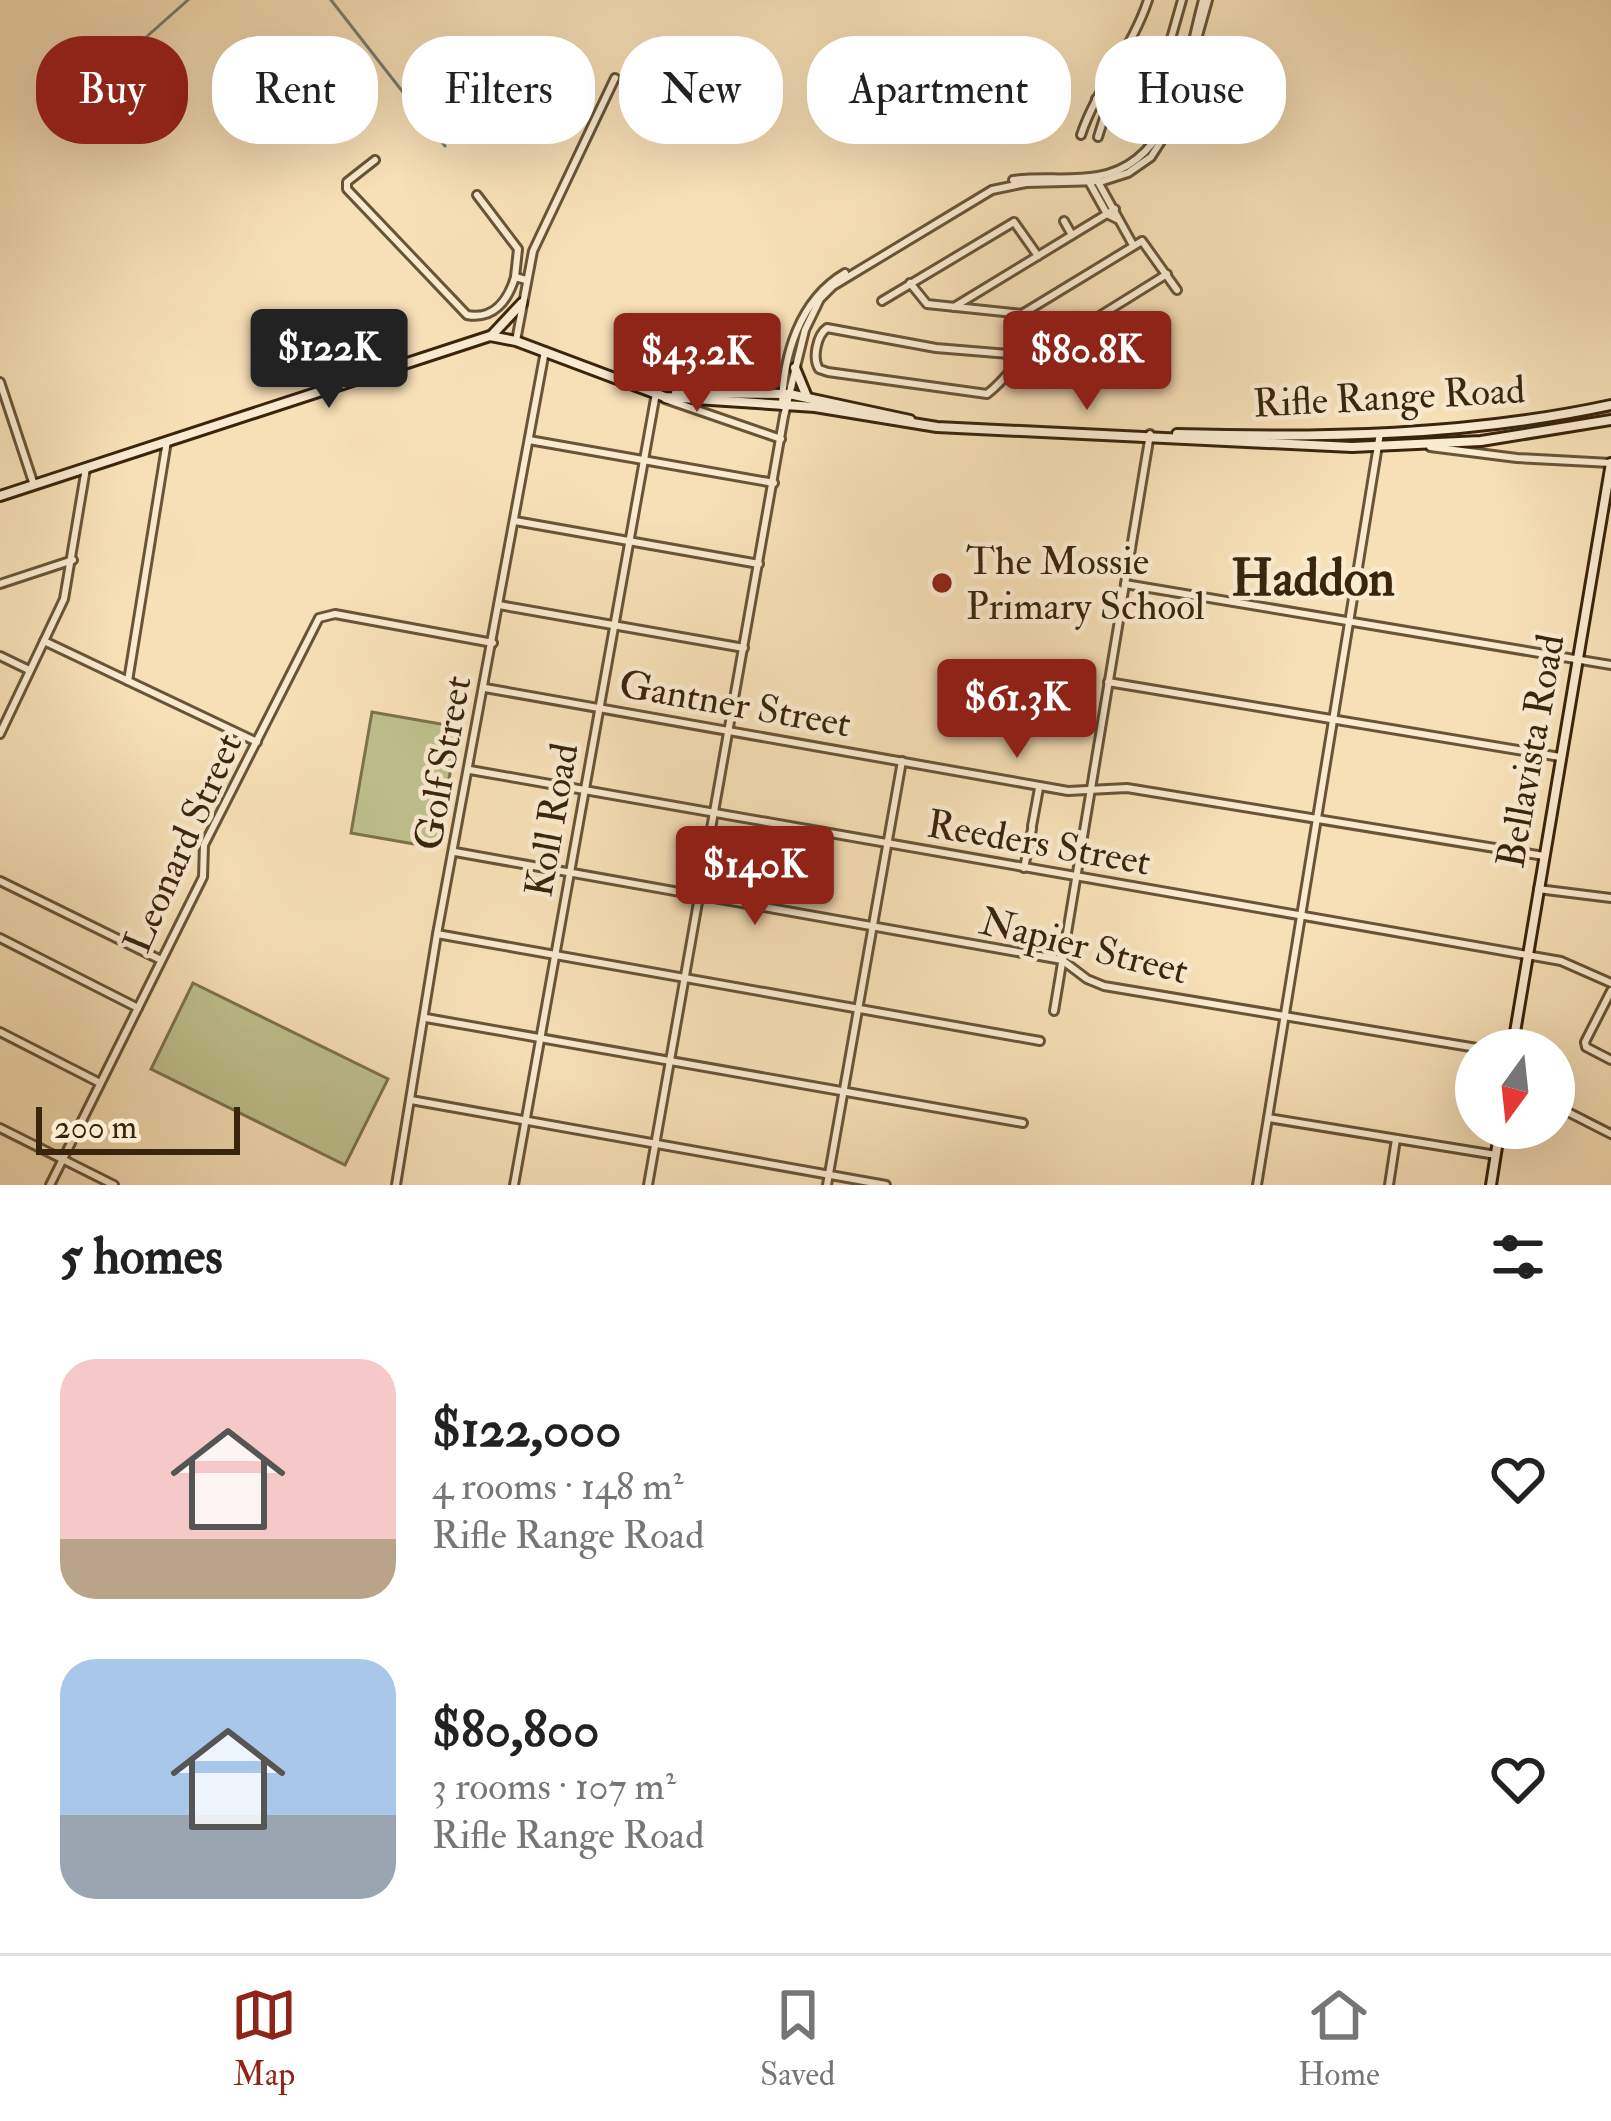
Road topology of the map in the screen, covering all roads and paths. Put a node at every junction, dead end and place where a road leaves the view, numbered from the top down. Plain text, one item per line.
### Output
1 (1148, 0) edge
2 (1182, 0) edge
3 (1205, 0) edge
4 (1132, 36) edge
5 (1172, 36) edge
6 (615, 78) dead end
7 (1095, 99) edge
8 (1081, 135) dead end
9 (375, 160) dead end
10 (1092, 180) junction
11 (477, 194) dead end
12 (1111, 211) junction
13 (1064, 221) dead end
14 (1072, 235) junction
15 (1133, 244) junction
16 (1038, 256) junction
17 (1167, 274) junction
18 (515, 277) junction
19 (526, 280) junction
20 (910, 283) junction
21 (1177, 290) dead end
22 (882, 301) dead end
23 (522, 303) junction
24 (812, 306) junction
25 (953, 308) junction
26 (1026, 313) junction
27 (1085, 325) dead end
28 (490, 336) junction
29 (516, 340) junction
30 (544, 351) junction
31 (1022, 355) junction
32 (795, 368) junction
33 (0, 382) edge
34 (656, 395) junction
35 (807, 397) junction
36 (785, 399) junction
37 (1611, 405) edge
38 (1611, 420) edge
39 (1380, 433) junction
40 (1149, 436) junction
41 (781, 439) junction
42 (528, 440) junction
43 (167, 441) junction
44 (1416, 444) junction
45 (1379, 447) junction
46 (642, 460) junction
47 (1611, 463) edge
48 (86, 468) junction
49 (774, 483) junction
50 (34, 485) junction
51 (1608, 489) edge
52 (0, 496) edge
53 (513, 521) junction
54 (629, 542) junction
55 (73, 560) junction
56 (759, 564) junction
57 (0, 584) edge
58 (1125, 584) junction
59 (499, 605) junction
60 (1349, 622) junction
61 (614, 625) junction
62 (44, 641) junction
63 (493, 643) junction
64 (744, 648) junction
65 (0, 656) edge
66 (1577, 659) junction
67 (1611, 665) edge
68 (30, 670) junction
69 (128, 681) junction
70 (1108, 682) junction
71 (484, 688) junction
72 (599, 708) junction
73 (1334, 719) junction
74 (729, 730) junction
75 (0, 732) edge
76 (256, 742) junction
77 (1562, 758) junction
78 (902, 761) junction
79 (470, 770) junction
80 (1039, 786) junction
81 (585, 791) junction
82 (1090, 792) junction
83 (715, 813) junction
84 (1317, 818) junction
85 (887, 844) junction
86 (455, 853) junction
87 (1544, 856) junction
88 (1024, 868) junction
89 (570, 873) junction
90 (1075, 878) junction
91 (0, 881) edge
92 (1538, 889) junction
93 (700, 896) junction
94 (1611, 898) edge
95 (1301, 916) junction
96 (872, 928) junction
97 (437, 934) junction
98 (0, 938) edge
99 (555, 955) junction
100 (1528, 956) junction
101 (161, 960) junction
102 (1062, 960) junction
103 (685, 978) junction
104 (1611, 987) edge
105 (138, 1008) junction
106 (858, 1009) junction
107 (1054, 1011) dead end
108 (1284, 1016) junction
109 (426, 1018) junction
110 (1516, 1029) edge
111 (0, 1032) edge
112 (540, 1038) junction
113 (1040, 1041) dead end
114 (1455, 1044) edge
115 (1611, 1060) edge
116 (670, 1061) junction
117 (100, 1083) junction
118 (844, 1091) junction
119 (411, 1100) junction
120 (1575, 1116) edge
121 (1268, 1118) junction
122 (525, 1121) junction
123 (1024, 1123) dead end
124 (0, 1128) edge
125 (1611, 1134) edge
126 (1396, 1139) junction
127 (656, 1144) junction
128 (1497, 1149) edge
129 (1496, 1155) junction
130 (63, 1160) junction
131 (829, 1175) junction
132 (400, 1184) edge
133 (50, 1185) edge
134 (114, 1185) edge
135 (514, 1185) edge
136 (648, 1185) edge
137 (827, 1185) edge
138 (886, 1185) edge
139 (1257, 1185) edge
140 (1389, 1185) edge
141 (1491, 1185) edge

1 - 4 street
2 - 5 street
3 - 10 street
6 - 19 street
7 - 8 street
9 - 18 street
10 - 12 street
10 - 24 street
11 - 18 street
12 - 14 street
12 - 15 street
13 - 14 street
14 - 16 street
15 - 17 street
15 - 26 street
16 - 20 street
16 - 25 street
17 - 21 street
17 - 27 street
18 - 19 street
19 - 23 street
20 - 22 street
20 - 25 street
23 - 28 main road
23 - 29 street
24 - 32 street
24 - 36 street
25 - 26 street
26 - 31 street
28 - 29 main road
28 - 43 main road
29 - 30 main road
30 - 34 main road
30 - 42 street, Golf Street
31 - 31 street
32 - 35 main road
32 - 36 street
33 - 50 street
34 - 36 main road, Rifle Range Road
34 - 41 street
34 - 46 street, Koll Road
35 - 36 main road, Rifle Range Road
35 - 40 main road, Rifle Range Road
36 - 40 main road, Rifle Range Road
36 - 41 street
37 - 39 main road, Rifle Range Road
38 - 44 main road, Rifle Range Road
39 - 40 main road, Rifle Range Road
39 - 45 street
40 - 45 main road, Rifle Range Road
40 - 58 street
41 - 49 street
42 - 46 street
42 - 53 street, Golf Street
43 - 48 main road
43 - 69 street
44 - 45 main road, Rifle Range Road
44 - 47 street
45 - 60 street
46 - 49 street
46 - 54 street, Koll Road
47 - 51 main road, Bellavista Road
48 - 50 main road
48 - 55 street
49 - 56 street
50 - 52 main road
51 - 66 main road, Bellavista Road
53 - 54 street
53 - 59 street, Golf Street
54 - 56 street
54 - 61 street, Koll Road
55 - 57 street
55 - 62 street
56 - 64 street
58 - 60 street
58 - 70 street
59 - 61 street
59 - 63 street, Golf Street
60 - 66 street
60 - 73 street
61 - 64 street
61 - 72 street, Koll Road
62 - 68 street
62 - 69 street
63 - 71 street, Golf Street
63 - 76 street, Leonard Street
64 - 74 street
65 - 68 street
66 - 67 street
66 - 77 main road, Bellavista Road
68 - 75 street
69 - 76 street
70 - 73 street
70 - 82 street
71 - 72 street, Gantner Street
71 - 79 street, Golf Street
72 - 74 street, Gantner Street
72 - 81 street, Koll Road
73 - 77 street
73 - 84 street
74 - 78 street, Gantner Street
74 - 83 street
76 - 101 street, Leonard Street
77 - 87 main road, Bellavista Road
78 - 80 street, Gantner Street
78 - 85 street
79 - 81 street, Reeders Street
79 - 86 street, Golf Street
80 - 82 street, Gantner Street
80 - 88 street
81 - 83 street, Reeders Street
81 - 89 street, Koll Road
82 - 84 street, Gantner Street
82 - 90 street
83 - 85 street, Reeders Street
83 - 93 street
84 - 87 street, Gantner Street
84 - 95 street
85 - 88 street, Reeders Street
85 - 96 street
86 - 89 street, Napier Street
86 - 97 street, Golf Street
87 - 92 main road, Bellavista Road
88 - 90 street, Reeders Street
89 - 93 street, Napier Street
89 - 99 street, Koll Road
90 - 95 street, Reeders Street
90 - 102 street
91 - 101 street
92 - 94 street
92 - 100 main road, Bellavista Road
93 - 96 street, Napier Street
93 - 103 street
95 - 100 street, Reeders Street
95 - 108 street
96 - 102 street, Napier Street
96 - 106 street
97 - 99 street
97 - 109 street, Golf Street
98 - 105 street
99 - 103 street
99 - 112 street, Koll Road
100 - 104 street, Reeders Street
100 - 110 main road, Bellavista Road
101 - 105 street, Leonard Street
102 - 107 street
102 - 108 street, Napier Street
103 - 106 street
103 - 116 street
104 - 115 street
105 - 117 street, Leonard Street
106 - 113 street
106 - 118 street
108 - 114 street, Napier Street
108 - 121 street
109 - 112 street
109 - 119 street, Golf Street
111 - 117 street
112 - 116 street
112 - 122 street, Koll Road
116 - 118 street
116 - 127 street
117 - 130 street, Leonard Street
118 - 123 street
118 - 131 street
119 - 122 street
119 - 132 street, Golf Street
120 - 125 street
121 - 126 street
121 - 139 street
122 - 127 street
122 - 135 street, Koll Road
124 - 130 street
126 - 129 street
126 - 140 street
127 - 131 street
127 - 136 street
128 - 129 main road
129 - 141 main road
130 - 133 street, Leonard Street
130 - 134 street
131 - 137 street
131 - 138 street

